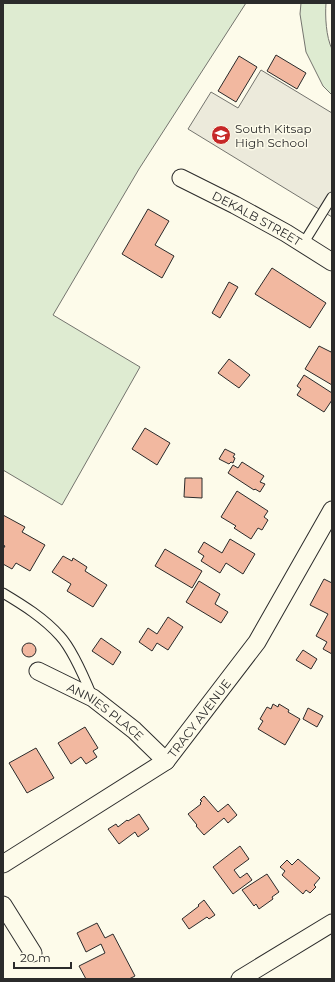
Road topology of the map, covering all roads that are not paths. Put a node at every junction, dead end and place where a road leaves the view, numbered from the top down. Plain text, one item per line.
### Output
1 (180, 178) dead end
2 (332, 197) edge
3 (303, 244) junction
4 (332, 262) edge
5 (332, 510) edge
6 (3, 593) edge
7 (38, 671) dead end
8 (93, 698) junction
9 (166, 762) junction
10 (3, 864) edge
11 (3, 905) edge
12 (332, 923) edge
13 (33, 953) dead end
14 (240, 979) edge

1 - 3 street, DEKALB STREET
2 - 3 lane
3 - 4 street, DEKALB STREET
5 - 9 street, TRACY AVENUE
6 - 8 lane
7 - 8 street, ANNIES PLACE
8 - 9 street, ANNIES PLACE
9 - 10 street, TRACY AVENUE
11 - 13 street
12 - 14 street

